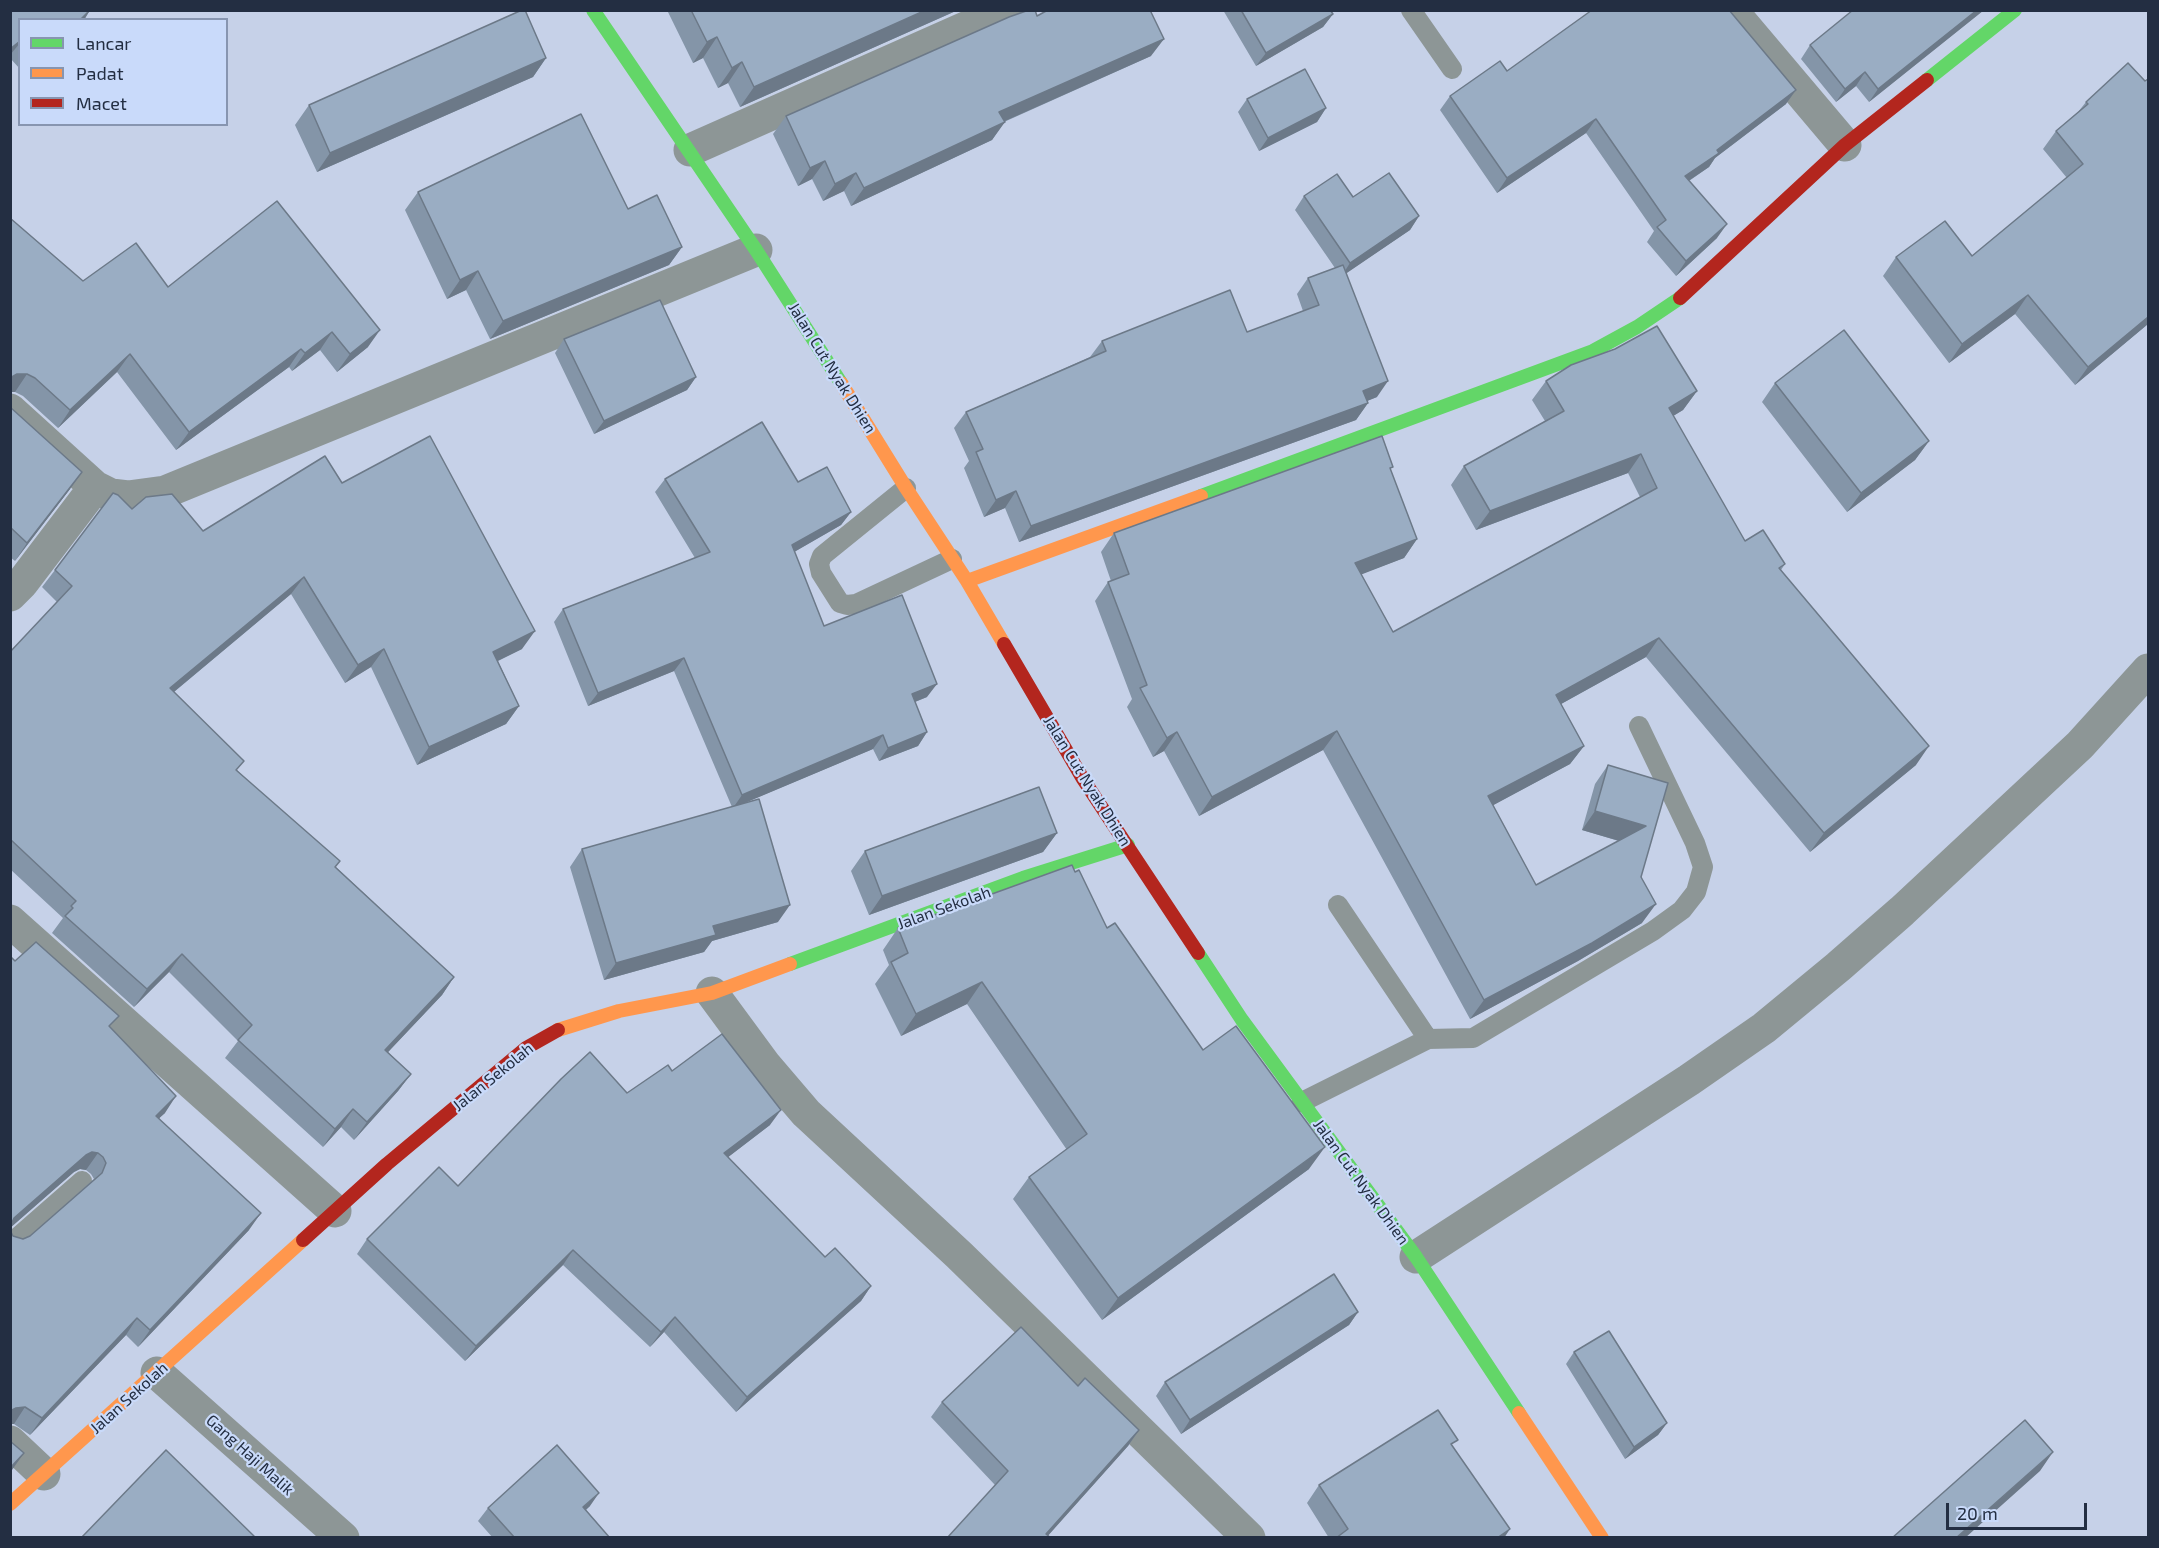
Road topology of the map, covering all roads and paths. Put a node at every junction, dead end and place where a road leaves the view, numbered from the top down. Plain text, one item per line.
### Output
1 (593, 10) edge
2 (1014, 10) edge
3 (1411, 10) edge
4 (1731, 10) edge
5 (2015, 10) edge
6 (1452, 69) dead end
7 (1845, 145) junction
8 (690, 150) junction
9 (756, 250) junction
10 (10, 410) edge
11 (94, 487) junction
12 (906, 488) junction
13 (952, 559) junction
14 (967, 581) junction
15 (10, 595) edge
16 (2148, 670) edge
17 (1639, 726) dead end
18 (1128, 845) junction
19 (1338, 905) dead end
20 (10, 921) edge
21 (712, 993) junction
22 (1428, 1039) junction
23 (1302, 1102) junction
24 (82, 1181) edge
25 (334, 1211) junction
26 (10, 1244) edge
27 (1416, 1257) junction
28 (157, 1373) junction
29 (10, 1442) edge
30 (44, 1474) junction
31 (10, 1504) edge
32 (343, 1538) edge
33 (1249, 1538) edge
34 (1602, 1538) edge

1 - 8 street, Jalan Cut Nyak Dhien
2 - 8 street
3 - 6 lane
4 - 7 street
5 - 7 street
7 - 14 street
8 - 9 street, Jalan Cut Nyak Dhien
9 - 11 street
9 - 12 street, Jalan Cut Nyak Dhien
10 - 11 street
11 - 15 street
12 - 13 street, Jalan Cut Nyak Dhien
12 - 13 lane
13 - 14 street, Jalan Cut Nyak Dhien
14 - 18 street, Jalan Cut Nyak Dhien
16 - 27 street
17 - 22 lane
18 - 21 street, Jalan Sekolah
18 - 23 street, Jalan Cut Nyak Dhien
19 - 22 lane
20 - 25 street
21 - 25 street, Jalan Sekolah
21 - 33 street
22 - 23 lane
23 - 27 street, Jalan Cut Nyak Dhien
24 - 26 lane
25 - 28 street, Jalan Sekolah
27 - 34 street, Jalan Cut Nyak Dhien
28 - 30 street, Jalan Sekolah
28 - 32 street, Gang Haji Malik
29 - 30 street
30 - 31 street, Jalan Sekolah

